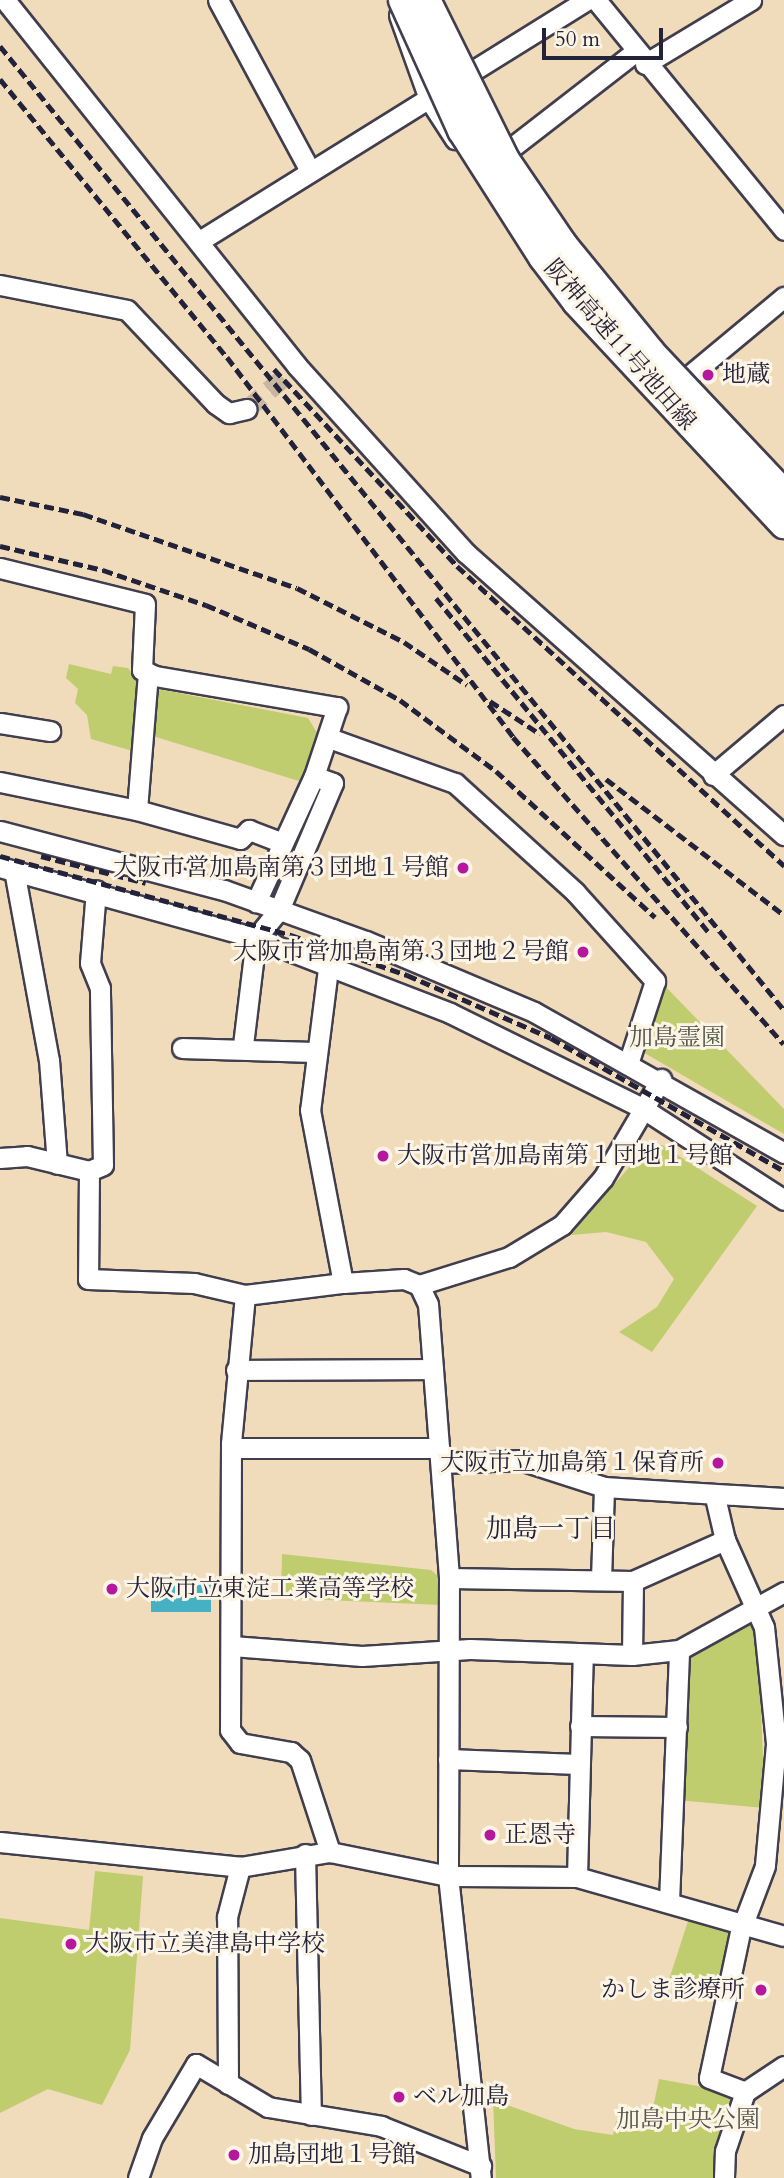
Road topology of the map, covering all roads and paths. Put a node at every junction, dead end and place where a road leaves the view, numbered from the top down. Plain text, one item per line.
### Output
1 (5, 0) edge
2 (218, 0) edge
3 (394, 0) edge
4 (403, 0) edge
5 (426, 0) edge
6 (587, 0) edge
7 (596, 0) edge
8 (751, 0) edge
9 (640, 58) junction
10 (429, 99) junction
11 (310, 171) junction
12 (478, 173) junction
13 (784, 230) edge
14 (201, 240) junction
15 (0, 285) edge
16 (784, 297) edge
17 (664, 397) junction
18 (247, 409) dead end
19 (784, 494) edge
20 (784, 524) edge
21 (784, 541) edge
22 (0, 568) edge
23 (148, 673) junction
24 (784, 715) edge
25 (0, 723) edge
26 (50, 731) dead end
27 (329, 737) junction
28 (713, 775) junction
29 (314, 776) junction
30 (0, 782) edge
31 (137, 810) junction
32 (0, 831) edge
33 (784, 835) edge
34 (284, 840) junction
35 (306, 845) junction
36 (7, 869) edge
37 (96, 890) junction
38 (256, 902) junction
39 (279, 910) junction
40 (333, 929) junction
41 (256, 938) junction
42 (324, 962) junction
43 (243, 1045) junction
44 (182, 1048) dead end
45 (313, 1052) junction
46 (629, 1061) junction
47 (661, 1079) junction
48 (642, 1108) junction
49 (784, 1153) edge
50 (0, 1158) edge
51 (57, 1164) junction
52 (89, 1171) junction
53 (784, 1200) edge
54 (343, 1283) junction
55 (419, 1285) junction
56 (245, 1295) junction
57 (433, 1369) junction
58 (236, 1370) junction
59 (231, 1448) junction
60 (440, 1456) junction
61 (604, 1487) junction
62 (715, 1497) junction
63 (784, 1498) edge
64 (724, 1540) junction
65 (449, 1578) junction
66 (601, 1579) junction
67 (634, 1581) junction
68 (784, 1592) edge
69 (756, 1607) junction
70 (232, 1646) junction
71 (679, 1650) junction
72 (451, 1654) junction
73 (583, 1655) junction
74 (632, 1655) junction
75 (580, 1726) junction
76 (677, 1727) junction
77 (448, 1759) junction
78 (578, 1764) junction
79 (779, 1808) edge
80 (0, 1842) edge
81 (330, 1852) junction
82 (305, 1854) junction
83 (240, 1867) junction
84 (448, 1876) junction
85 (577, 1877) junction
86 (669, 1902) junction
87 (747, 1924) junction
88 (784, 1936) edge
89 (784, 2066) edge
90 (228, 2084) junction
91 (745, 2092) junction
92 (311, 2115) junction
93 (481, 2172) edge
94 (138, 2178) edge
95 (724, 2178) edge

1 - 14 street
2 - 11 street
3 - 10 street
4 - 20 highway, 阪神高速11号池田線, bridge
5 - 19 highway, 阪神高速11号池田線, bridge
6 - 10 street
7 - 9 street
8 - 9 street
9 - 12 street
9 - 13 street
10 - 11 street
10 - 12 street
11 - 14 street
12 - 17 street
14 - 28 street
15 - 18 street
16 - 17 street
17 - 21 street
22 - 23 street
23 - 27 street
23 - 31 street
24 - 28 street
25 - 26 street
27 - 29 street
27 - 46 street
28 - 33 street
29 - 34 street
29 - 35 street
30 - 31 street
31 - 34 street
32 - 38 street
34 - 35 street
34 - 38 street
35 - 39 street
36 - 37 street
36 - 51 street
37 - 41 street
37 - 52 street
38 - 39 street
39 - 40 street
39 - 41 street
40 - 42 street
40 - 46 street
41 - 42 street
41 - 43 street
42 - 45 street
42 - 48 street
43 - 44 street
43 - 45 street
45 - 54 street
46 - 47 street
47 - 48 street
47 - 49 street
48 - 53 street
48 - 55 street
50 - 51 street
51 - 52 street
52 - 56 street
54 - 55 street
54 - 56 street
55 - 57 street
56 - 58 street
57 - 58 street
57 - 60 street
58 - 59 street
59 - 60 street
59 - 70 street
60 - 61 street
60 - 65 street
61 - 62 street
61 - 66 street
62 - 63 street
62 - 64 street
64 - 67 street
64 - 69 street
65 - 66 street
65 - 72 street
66 - 67 street
67 - 74 street
68 - 69 street
69 - 71 street
69 - 79 street
70 - 72 street
70 - 81 street
71 - 74 street
71 - 76 street
72 - 73 street
72 - 77 street
73 - 74 street
73 - 75 street
75 - 76 street
75 - 78 street
76 - 86 street
77 - 78 street
77 - 84 street
78 - 85 street
79 - 87 street
80 - 83 street
81 - 82 street
81 - 84 street
82 - 83 street
82 - 92 street
83 - 90 street
84 - 85 street
84 - 93 street
85 - 86 street
86 - 87 street
87 - 88 street
87 - 91 street
89 - 91 street
90 - 92 street
90 - 94 street
91 - 95 street
92 - 93 street

